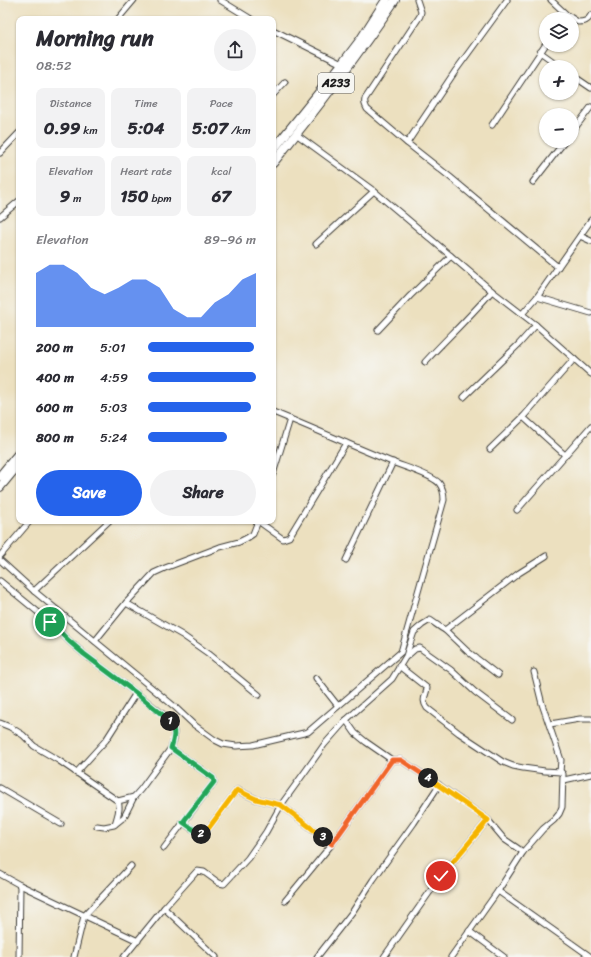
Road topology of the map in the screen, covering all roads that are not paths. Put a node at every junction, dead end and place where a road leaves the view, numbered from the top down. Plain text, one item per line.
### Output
1 (134, 0) edge
2 (220, 0) edge
3 (386, 0) edge
4 (395, 0) edge
5 (417, 0) edge
6 (507, 0) edge
7 (551, 0) edge
8 (561, 12) edge
9 (591, 15) edge
10 (121, 16) edge
11 (246, 16) edge
12 (579, 22) edge
13 (276, 31) edge
14 (540, 52) joint
15 (551, 60) edge
16 (342, 64) junction
17 (579, 80) edge
18 (285, 82) dead end
19 (591, 88) edge
20 (276, 92) edge
21 (591, 107) edge
22 (579, 123) edge
23 (492, 125) dead end
24 (296, 134) junction
25 (16, 137) edge
26 (407, 143) junction
27 (276, 146) edge
28 (560, 148) edge
29 (0, 152) edge
30 (276, 159) edge
31 (533, 182) dead end
32 (374, 191) junction
33 (16, 204) edge
34 (0, 217) edge
35 (591, 220) edge
36 (580, 236) junction
37 (591, 241) edge
38 (316, 244) dead end
39 (451, 256) junction
40 (558, 267) junction
41 (492, 291) junction
42 (537, 297) junction
43 (591, 313) edge
44 (522, 314) junction
45 (536, 325) junction
46 (378, 330) dead end
47 (574, 358) junction
48 (425, 362) dead end
49 (591, 374) edge
50 (464, 397) dead end
51 (276, 413) edge
52 (523, 417) junction
53 (290, 419) junction
54 (591, 426) edge
55 (346, 443) junction
56 (490, 450) dead end
57 (565, 455) junction
58 (16, 457) edge
59 (393, 462) junction
60 (276, 464) edge
61 (16, 468) edge
62 (0, 476) edge
63 (0, 487) edge
64 (517, 510) dead end
65 (27, 524) edge
66 (106, 524) edge
67 (257, 524) edge
68 (262, 524) edge
69 (0, 556) edge
70 (546, 556) dead end
71 (0, 560) edge
72 (346, 560) dead end
73 (0, 581) edge
74 (34, 591) junction
75 (126, 603) junction
76 (445, 630) junction
77 (95, 641) junction
78 (406, 656) junction
79 (399, 666) junction
80 (534, 672) dead end
81 (498, 675) dead end
82 (316, 678) dead end
83 (136, 693) junction
84 (259, 695) dead end
85 (338, 706) junction
86 (591, 719) edge
87 (346, 720) junction
88 (512, 720) dead end
89 (0, 723) edge
90 (550, 724) junction
91 (171, 748) junction
92 (392, 760) junction
93 (560, 772) junction
94 (76, 773) junction
95 (591, 774) edge
96 (564, 780) junction
97 (439, 785) junction
98 (0, 788) edge
99 (134, 797) junction
100 (118, 801) junction
101 (281, 805) junction
102 (488, 820) junction
103 (183, 822) junction
104 (60, 824) dead end
105 (114, 825) junction
106 (97, 826) dead end
107 (332, 844) junction
108 (164, 848) dead end
109 (524, 852) junction
110 (131, 866) dead end
111 (0, 874) edge
112 (20, 885) junction
113 (498, 891) junction
114 (285, 901) dead end
115 (164, 908) junction
116 (84, 916) junction
117 (469, 931) junction
118 (138, 941) junction
119 (19, 957) edge
120 (74, 957) edge
121 (124, 957) edge
122 (216, 957) edge
123 (317, 957) edge
124 (384, 957) edge
125 (451, 957) edge
126 (504, 957) edge
127 (591, 957) edge

1 - 10 street
2 - 11 street
3 - 16 highway, A233
4 - 24 highway, A233
5 - 26 street
6 - 26 street
7 - 8 street
9 - 12 street
13 - 16 street
14 - 15 street
14 - 23 street
16 - 27 highway, A233
17 - 19 street
18 - 20 street
21 - 22 street
24 - 30 highway, A233
24 - 32 street
25 - 29 street
26 - 40 street
28 - 31 street
32 - 38 street
32 - 39 street
33 - 34 street
35 - 36 street
36 - 37 street
36 - 40 street
39 - 41 street
39 - 46 street
40 - 42 street
41 - 44 street
41 - 48 street
42 - 43 street
42 - 44 street
44 - 45 street
45 - 47 street
45 - 50 street
47 - 49 street
47 - 52 street
51 - 53 street
52 - 56 street
52 - 57 street
53 - 55 street
53 - 60 street
54 - 57 street
55 - 59 street
55 - 68 street
57 - 64 street
58 - 62 highway
59 - 72 street
59 - 85 street
61 - 63 highway
65 - 69 street
66 - 74 street
67 - 75 street
70 - 76 street
71 - 74 street
73 - 83 street
74 - 77 street
75 - 77 street
75 - 84 street
76 - 78 street
76 - 81 street
77 - 85 street
78 - 79 street
78 - 88 street
79 - 87 street
79 - 93 street
80 - 90 street
82 - 85 street
83 - 91 street
83 - 94 street
86 - 90 street
87 - 92 street
87 - 101 street
89 - 94 street
90 - 93 street
91 - 99 street
91 - 103 street
92 - 97 street
92 - 107 street
93 - 96 street
94 - 100 street
95 - 96 street
96 - 109 street
97 - 102 street
97 - 123 street
98 - 104 street
99 - 100 street
99 - 105 street
100 - 105 street
101 - 103 street
101 - 107 street
101 - 115 street
102 - 109 street
102 - 124 street
103 - 108 street
105 - 106 street
107 - 114 street
109 - 113 street
110 - 116 street
111 - 112 street
112 - 116 street
112 - 119 street
113 - 117 street
113 - 127 street
115 - 118 street
115 - 122 street
116 - 118 street
116 - 120 street
117 - 125 street
117 - 126 street
118 - 121 street

